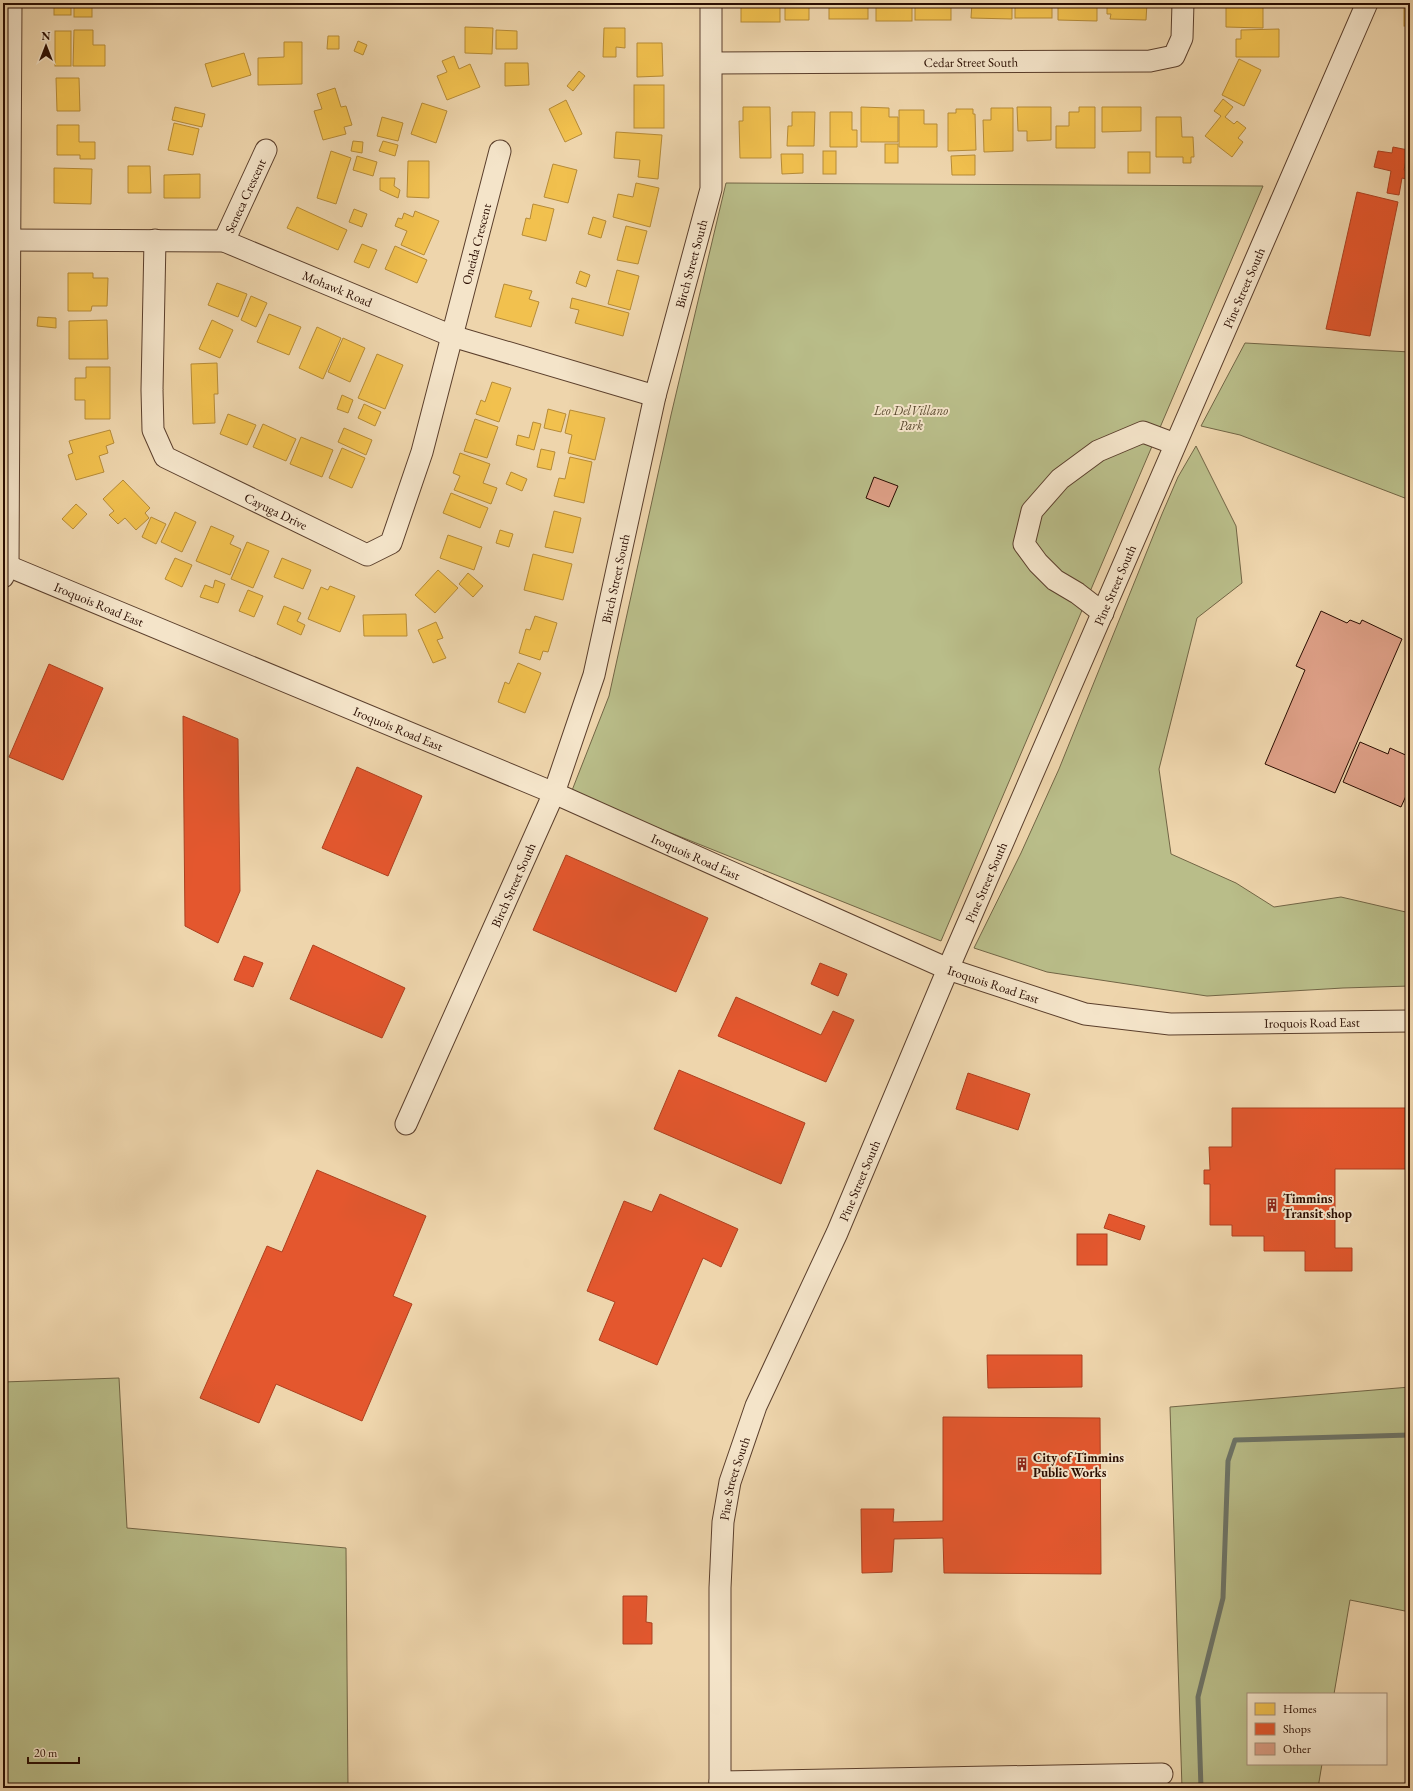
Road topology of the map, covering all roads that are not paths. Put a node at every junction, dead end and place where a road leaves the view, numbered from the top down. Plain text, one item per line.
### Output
1 (11, 3) edge
2 (711, 3) edge
3 (1183, 3) edge
4 (1367, 3) edge
5 (712, 63) junction
6 (266, 150) dead end
7 (500, 151) dead end
8 (7, 240) edge
9 (155, 240) junction
10 (224, 241) junction
11 (452, 336) junction
12 (655, 396) junction
13 (1175, 444) junction
14 (5, 569) edge
15 (1103, 613) junction
16 (554, 793) junction
17 (948, 969) junction
18 (1410, 1020) edge
19 (406, 1124) dead end
20 (1162, 1774) dead end
21 (720, 1785) edge

1 - 8 street
2 - 5 street, Birch Street South
3 - 5 street, Cedar Street South
4 - 13 street, Pine Street South
5 - 12 street, Birch Street South
6 - 10 street, Seneca Crescent
7 - 11 street, Oneida Crescent
8 - 9 street, Mohawk Road
8 - 14 street
9 - 10 street, Mohawk Road
9 - 11 street, Cayuga Drive
10 - 11 street, Mohawk Road
11 - 12 street, Mohawk Road
12 - 16 street, Birch Street South
13 - 15 street, Pine Street South
13 - 15 street
14 - 16 street, Iroquois Road East
15 - 17 street, Pine Street South
16 - 17 street, Iroquois Road East
16 - 19 street, Birch Street South
17 - 18 street, Iroquois Road East
17 - 21 street, Pine Street South
20 - 21 street

